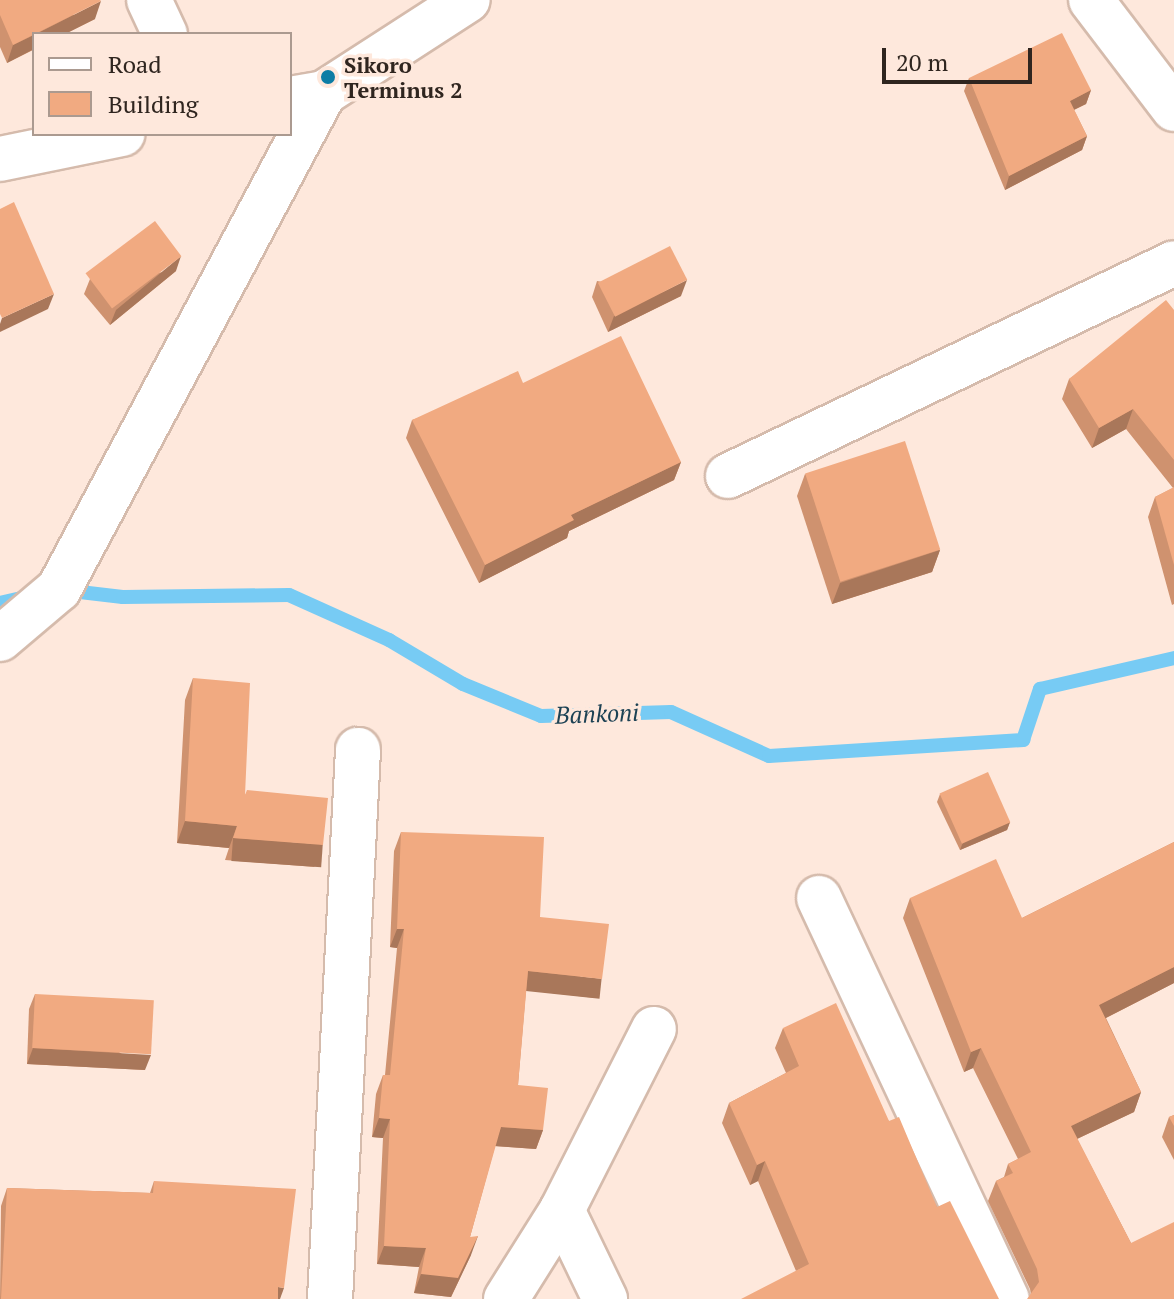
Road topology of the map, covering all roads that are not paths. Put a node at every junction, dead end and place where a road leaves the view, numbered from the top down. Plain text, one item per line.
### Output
1 (149, 0) edge
2 (468, 0) edge
3 (1091, 0) edge
4 (164, 32) edge
5 (307, 96) edge
6 (1174, 109) edge
7 (292, 126) edge
8 (112, 136) edge
9 (287, 136) edge
10 (0, 159) edge
11 (1174, 263) edge
12 (728, 476) dead end
13 (0, 639) edge
14 (358, 750) dead end
15 (819, 898) dead end
16 (654, 1029) dead end
17 (562, 1210) junction
18 (330, 1299) edge
19 (506, 1299) edge
20 (605, 1299) edge
21 (1007, 1299) edge

1 - 4 street
2 - 5 street
3 - 6 street
5 - 7 street
8 - 10 street
9 - 13 street
11 - 12 street
14 - 18 street
15 - 21 street
16 - 17 street
17 - 19 street
17 - 20 street

